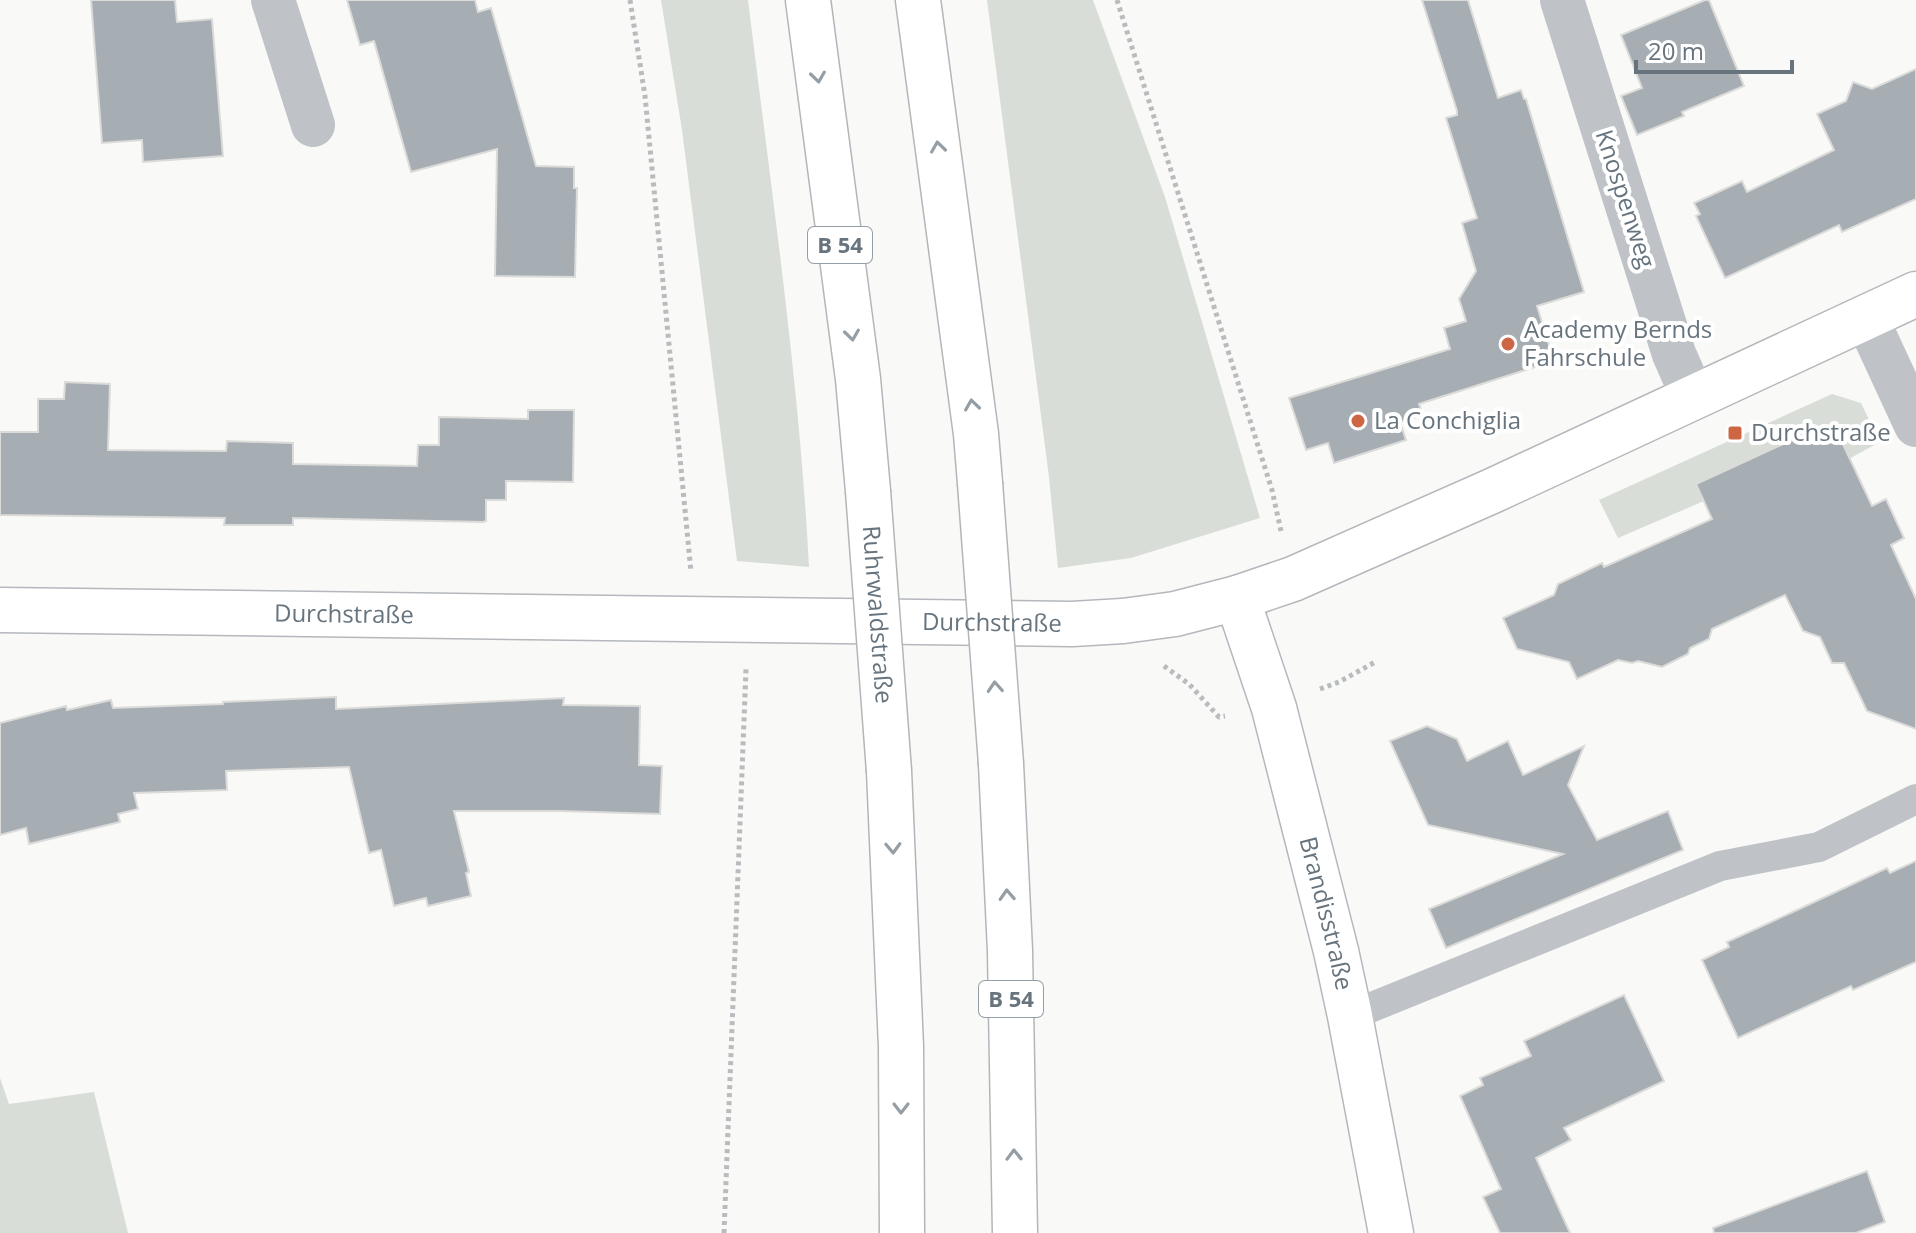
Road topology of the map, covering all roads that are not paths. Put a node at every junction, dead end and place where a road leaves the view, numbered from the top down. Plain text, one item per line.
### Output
1 (273, 0) edge
2 (808, 0) edge
3 (918, 0) edge
4 (1562, 0) edge
5 (313, 125) dead end
6 (1916, 294) edge
7 (1866, 317) junction
8 (1693, 397) junction
9 (1916, 425) edge
10 (1237, 598) junction
11 (0, 610) edge
12 (1916, 799) edge
13 (1350, 1016) junction
14 (902, 1233) edge
15 (1015, 1233) edge
16 (1391, 1233) edge

1 - 5 street
2 -> 14 main road, Ruhrwaldstraße / B 54, bridge
15 -> 3 main road, B 54, bridge
4 - 8 street, Knospenweg
6 - 7 main road, Durchstraße
7 - 8 main road, Durchstraße
7 - 9 street
8 - 10 main road, Durchstraße
10 - 11 main road, Durchstraße
10 - 13 main road, Brandisstraße
12 - 13 lane
13 - 16 main road, Brandisstraße

